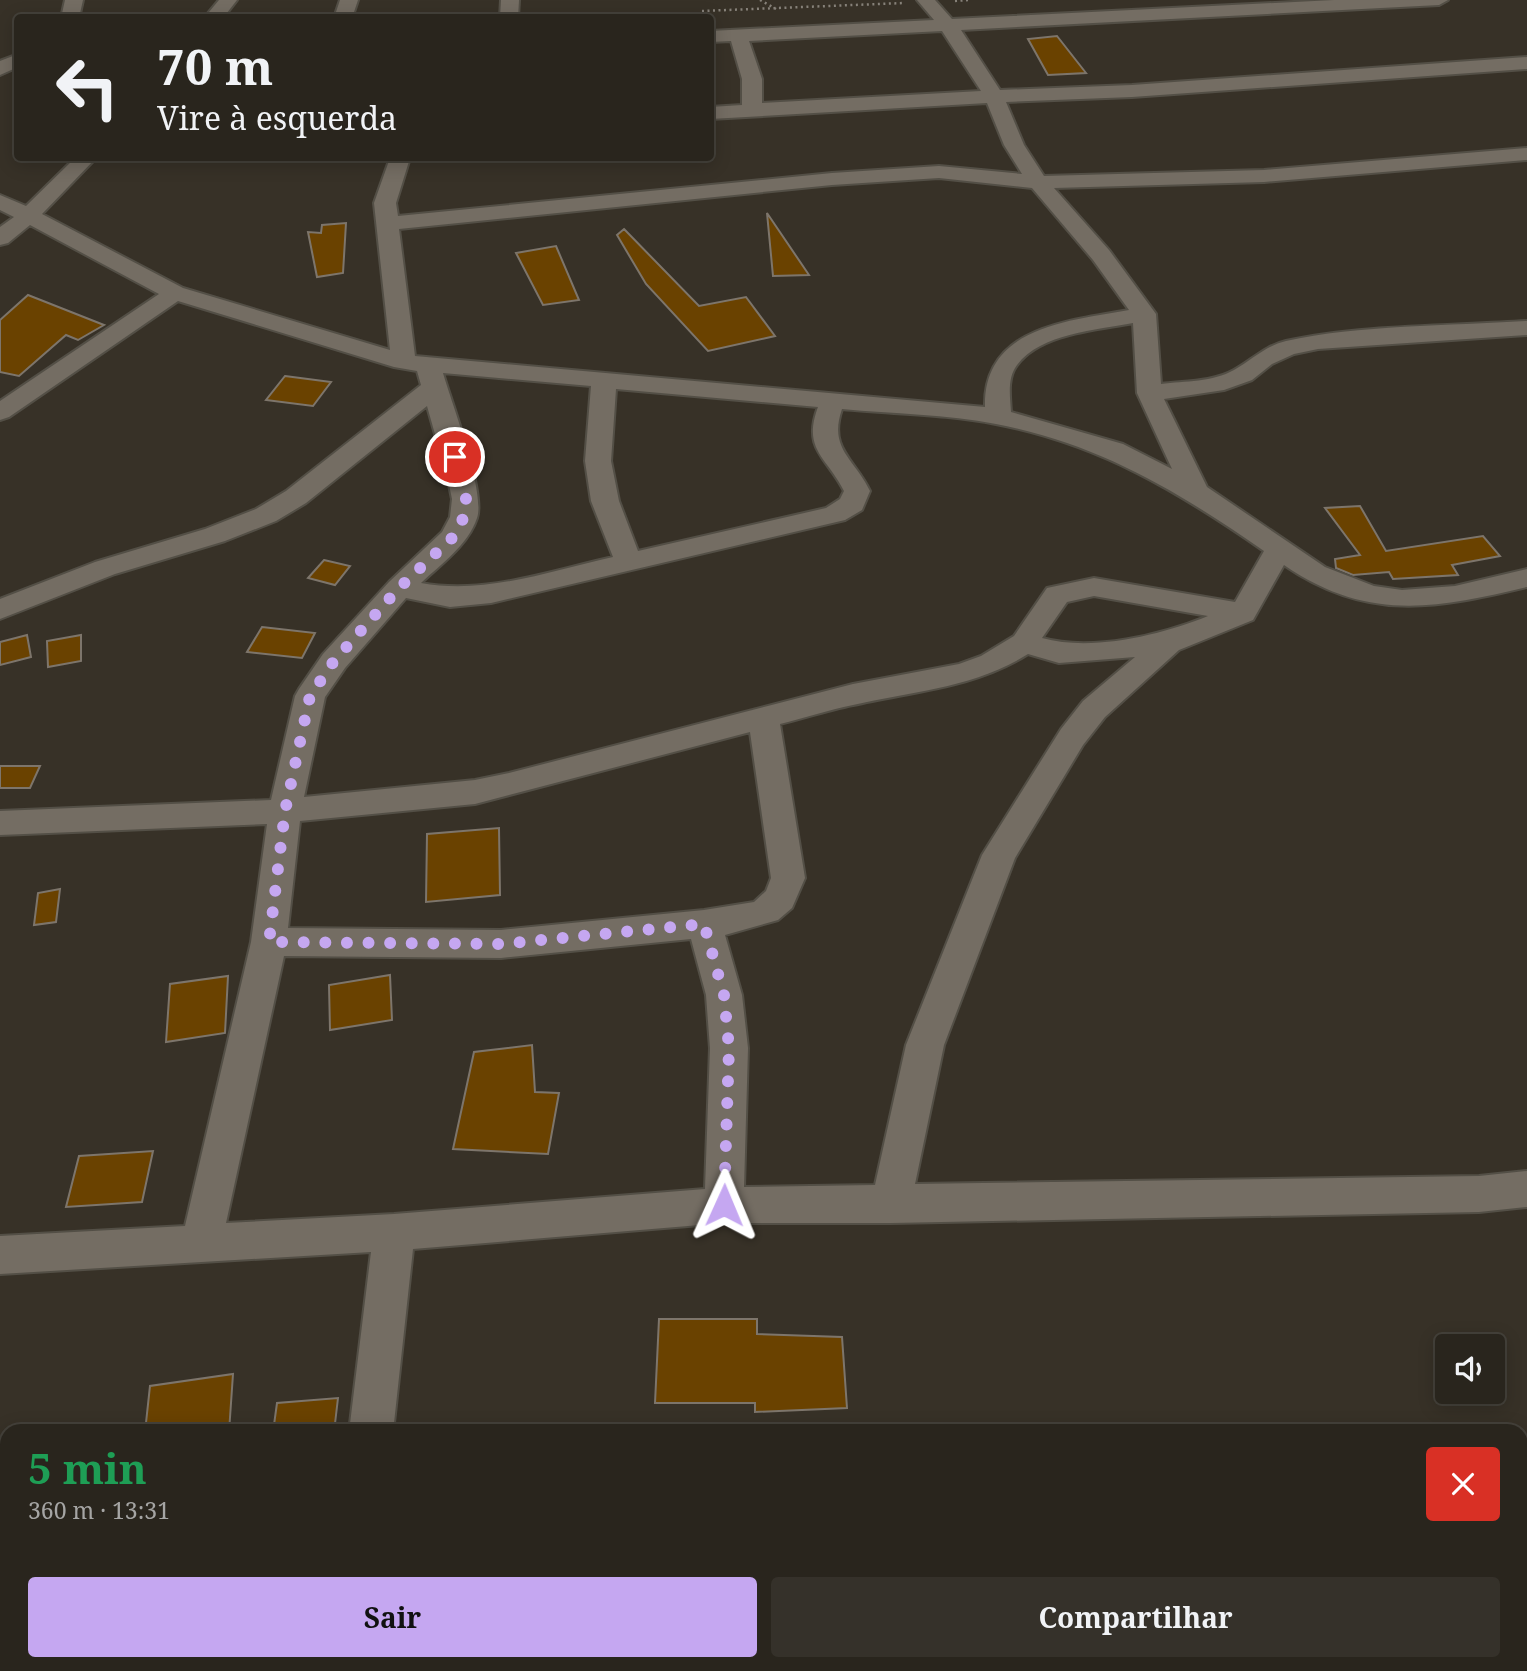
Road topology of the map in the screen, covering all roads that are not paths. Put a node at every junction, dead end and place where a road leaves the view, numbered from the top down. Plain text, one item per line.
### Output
1 (228, 0) edge
2 (1090, 0) edge
3 (1439, 0) edge
4 (919, 1) edge
5 (1405, 1) edge
6 (216, 14) edge
7 (1103, 17) junction
8 (1004, 23) junction
9 (947, 24) junction
10 (738, 36) junction
11 (714, 37) edge
12 (960, 40) junction
13 (1527, 63) edge
14 (995, 97) junction
15 (752, 108) junction
16 (714, 113) edge
17 (1527, 154) edge
18 (83, 161) edge
19 (399, 161) edge
20 (1038, 182) junction
21 (0, 201) edge
22 (28, 216) junction
23 (386, 224) junction
24 (0, 238) edge
25 (175, 293) junction
26 (1144, 314) junction
27 (1527, 328) edge
28 (422, 371) junction
29 (604, 380) junction
30 (1149, 393) junction
31 (832, 401) junction
32 (0, 412) edge
33 (998, 416) junction
34 (1196, 492) junction
35 (1279, 548) junction
36 (629, 563) junction
37 (1527, 579) edge
38 (399, 588) junction
39 (0, 610) edge
40 (1243, 613) junction
41 (1024, 643) junction
42 (1169, 643) junction
43 (763, 717) junction
44 (285, 811) junction
45 (0, 823) edge
46 (704, 924) junction
47 (269, 942) junction
48 (1527, 1189) edge
49 (724, 1205) junction
50 (891, 1205) junction
51 (394, 1232) junction
52 (201, 1244) junction
53 (0, 1255) edge
54 (372, 1424) edge

1 - 6 street
2 - 7 street
3 - 5 street
4 - 9 street
5 - 7 street
7 - 8 street
8 - 9 street
8 - 12 street
9 - 10 street
9 - 12 street
10 - 11 street
10 - 15 street
12 - 14 street
13 - 14 street
14 - 15 street
14 - 20 street
15 - 16 street
17 - 20 street
18 - 22 street
19 - 23 street
20 - 23 street
20 - 26 street
21 - 22 street
22 - 24 street
22 - 25 street
23 - 28 street
25 - 28 street
25 - 32 street
26 - 30 street
26 - 33 street
27 - 30 street
28 - 29 street
28 - 38 street
28 - 39 street
29 - 31 street
29 - 36 street
30 - 34 street
31 - 33 street
31 - 36 street
33 - 34 street
34 - 35 street
35 - 37 street
35 - 40 street
36 - 38 street
38 - 44 street
40 - 41 street
40 - 42 street
41 - 42 street
41 - 43 street
42 - 50 street
43 - 44 street
43 - 46 street
44 - 45 street
44 - 47 street
46 - 47 street
46 - 49 street
47 - 52 street
48 - 50 street
49 - 50 street
49 - 51 street
51 - 52 street
51 - 54 street
52 - 53 street

